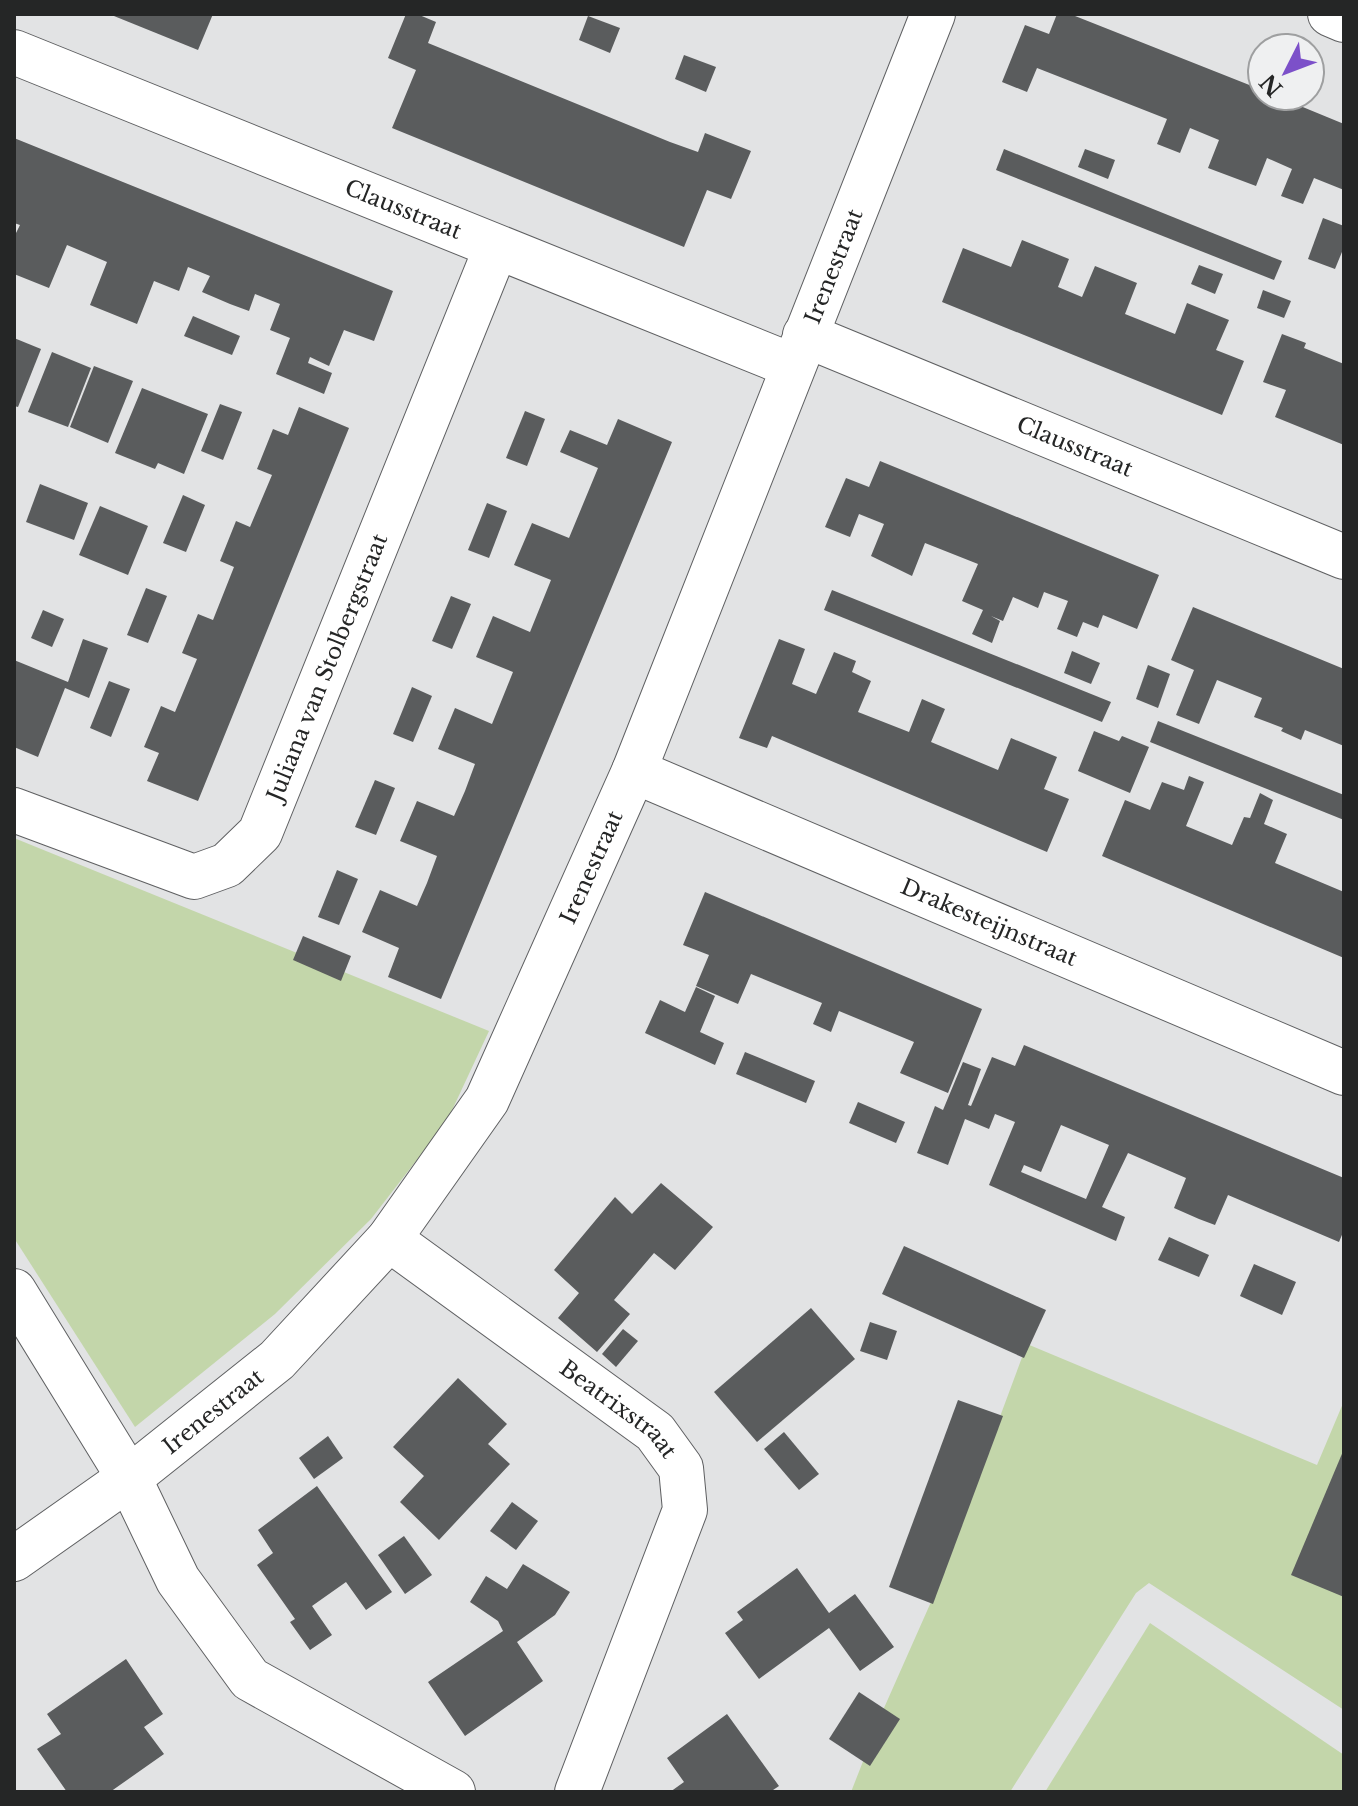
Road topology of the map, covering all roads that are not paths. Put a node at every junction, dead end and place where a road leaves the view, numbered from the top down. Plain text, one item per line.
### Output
1 (933, 14) edge
2 (1330, 14) edge
3 (1344, 20) edge
4 (14, 52) edge
5 (496, 248) junction
6 (799, 350) junction
7 (1344, 557) edge
8 (634, 771) junction
9 (14, 810) edge
10 (1344, 1073) edge
11 (389, 1239) junction
12 (14, 1291) edge
13 (129, 1478) junction
14 (14, 1559) edge
15 (453, 1792) edge
16 (577, 1792) edge

1 - 6 street, Irenestraat
2 - 3 street
4 - 5 street, Clausstraat
5 - 6 street, Clausstraat
5 - 9 street, Juliana van Stolbergstraat
6 - 7 street, Clausstraat
6 - 8 street, Irenestraat
8 - 10 street, Drakesteijnstraat
8 - 11 street, Irenestraat
11 - 13 street, Irenestraat
11 - 16 street, Beatrixstraat
12 - 13 street
13 - 14 street, Irenestraat
13 - 15 street

